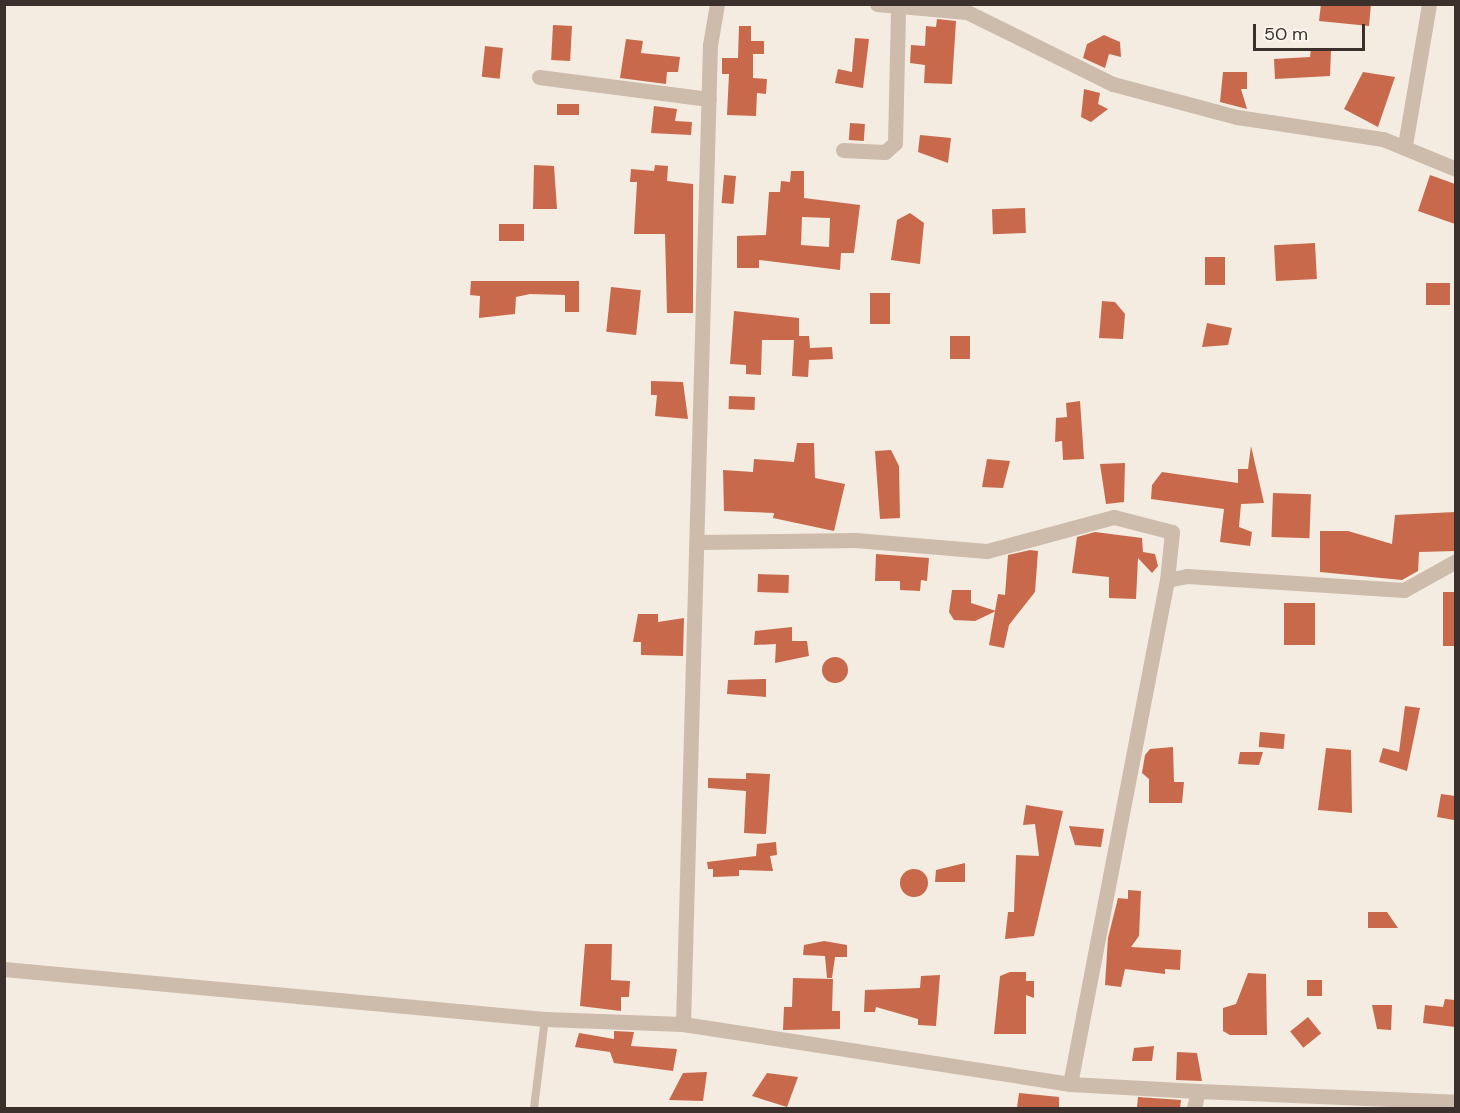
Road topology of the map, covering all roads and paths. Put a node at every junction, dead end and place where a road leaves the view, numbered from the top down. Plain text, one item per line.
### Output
1 (717, 4) edge
2 (878, 4) edge
3 (1429, 4) edge
4 (898, 10) junction
5 (539, 76) dead end
6 (709, 99) junction
7 (1405, 145) junction
8 (843, 150) dead end
9 (1455, 169) edge
10 (698, 542) junction
11 (1455, 561) edge
12 (1167, 580) junction
13 (4, 969) edge
14 (545, 1019) junction
15 (683, 1024) junction
16 (1070, 1084) junction
17 (1198, 1091) junction
18 (1455, 1102) edge
19 (534, 1108) edge
20 (1194, 1108) edge

1 - 6 street
2 - 4 street
3 - 7 street
4 - 7 street
4 - 8 street
5 - 6 street
6 - 10 street
7 - 9 street
10 - 12 street
10 - 15 street
11 - 12 street
12 - 16 street
13 - 14 street
14 - 15 street
14 - 19 lane
15 - 16 street
16 - 17 street
17 - 18 street
17 - 20 street

